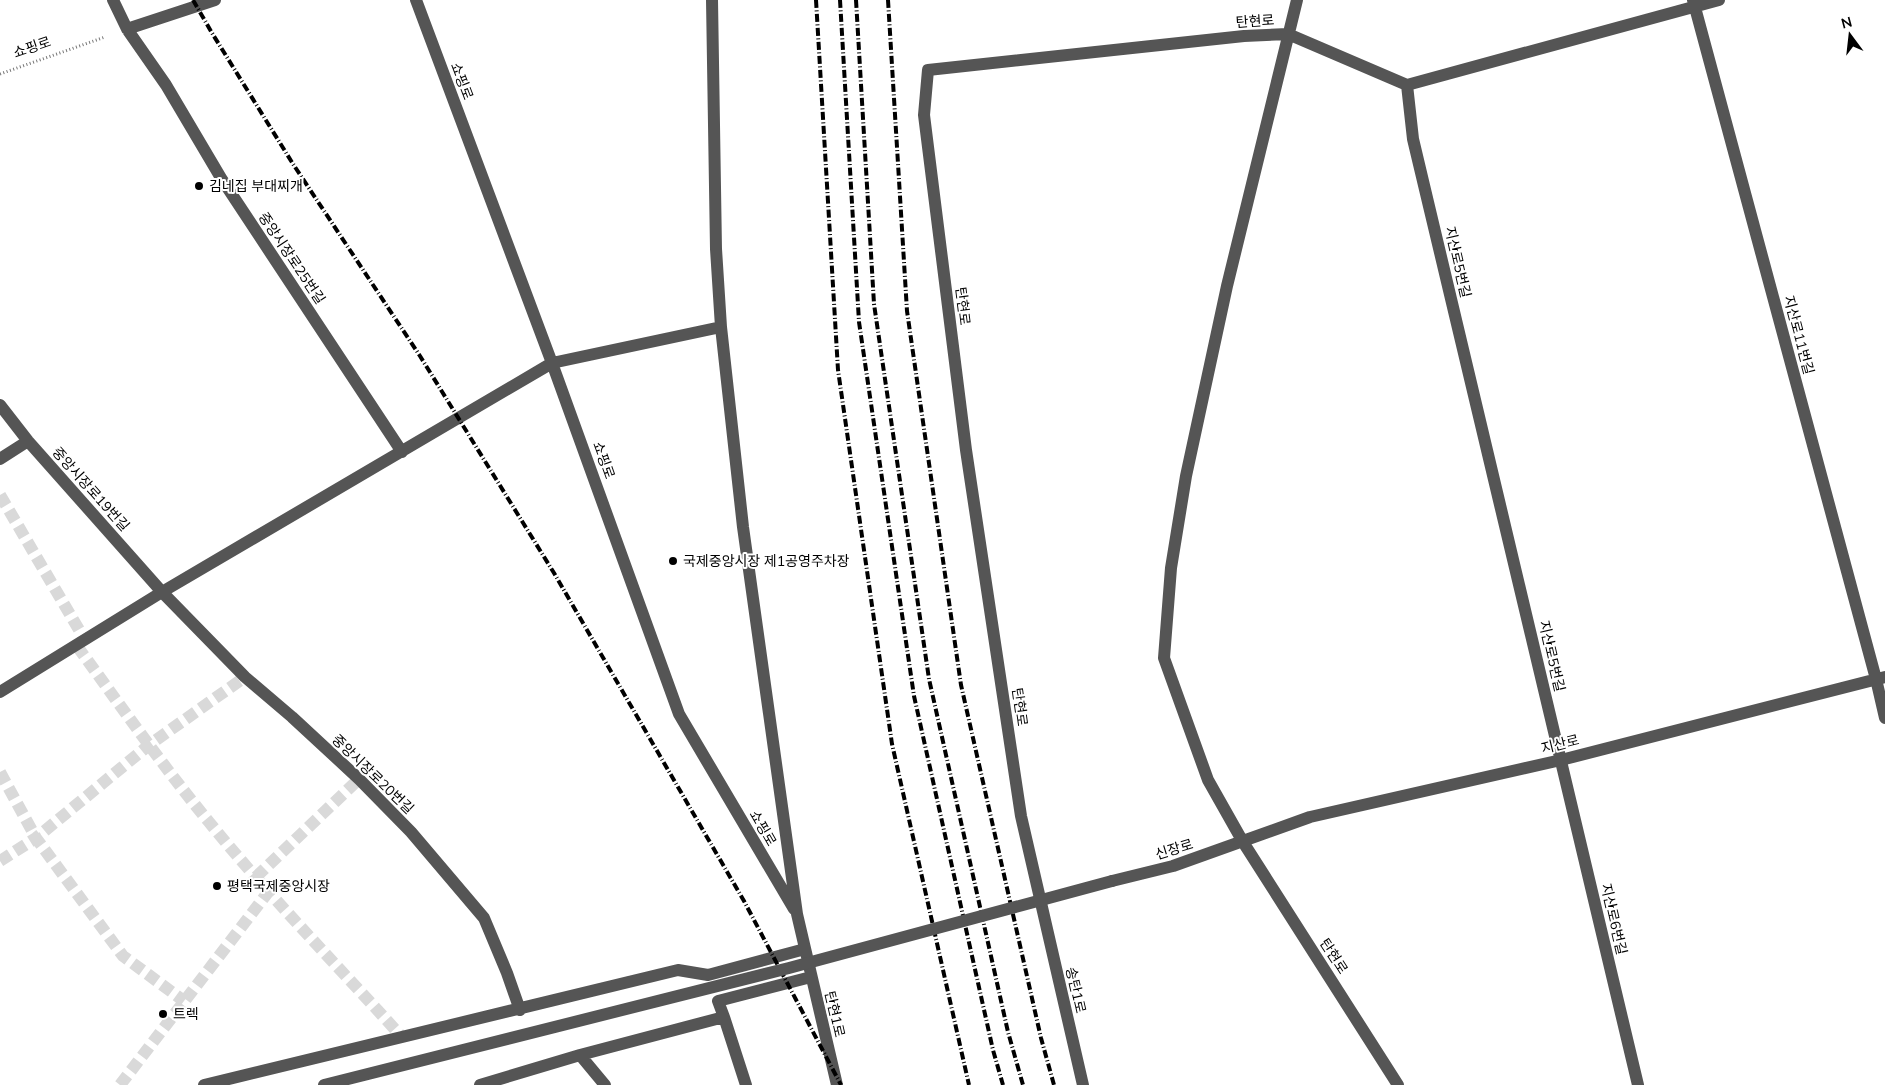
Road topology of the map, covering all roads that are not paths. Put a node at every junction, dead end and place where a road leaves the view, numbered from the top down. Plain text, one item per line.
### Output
1 (113, 0) edge
2 (214, 0) edge
3 (416, 0) edge
4 (712, 0) edge
5 (1297, 0) edge
6 (1719, 0) edge
7 (1694, 3) edge
8 (127, 30) junction
9 (1288, 34) junction
10 (1407, 85) junction
11 (721, 327) junction
12 (552, 363) junction
13 (0, 405) edge
14 (28, 441) junction
15 (402, 452) junction
16 (0, 459) edge
17 (162, 592) junction
18 (1881, 678) edge
19 (0, 692) edge
20 (1885, 718) edge
21 (1561, 760) junction
22 (1243, 842) junction
23 (1040, 902) joint
24 (797, 914) junction
25 (805, 949) junction
26 (811, 977) junction
27 (520, 1010) junction
28 (724, 1018) junction
29 (580, 1055) junction
30 (494, 1083) edge
31 (204, 1085) edge
32 (324, 1085) edge
33 (480, 1085) edge
34 (605, 1085) edge
35 (746, 1085) edge
36 (837, 1085) edge
37 (1083, 1085) edge
38 (1398, 1085) edge
39 (1638, 1085) edge

1 - 8 street, 중앙시장로25번길
2 - 8 street
3 - 12 street, 쇼핑로
4 - 11 street, 쇼핑로
5 - 9 street, 탄현로
6 - 7 street
7 - 10 street
7 - 18 street, 지산로11번길
8 - 15 street, 중앙시장로25번길
9 - 10 street
9 - 22 street, 탄현로
9 - 23 street, 탄현로
10 - 21 street, 지산로5번길
11 - 12 street
11 - 24 street, 쇼핑로
12 - 15 street
12 - 24 street, 쇼핑로
13 - 14 street, 중앙시장로19번길
14 - 16 street
14 - 17 street, 중앙시장로19번길
15 - 17 street
17 - 19 street
17 - 27 street, 중앙시장로20번길
18 - 20 street, 지산로11번길
18 - 21 street, 지산로
21 - 22 street, 지산로
21 - 39 street, 지산로6번길
22 - 32 street, 신장로, bridge
22 - 38 street, 탄현로
23 - 37 street, 송탄1로
24 - 25 street, 쇼핑로
25 - 26 street, 탄현1로
25 - 27 street
26 - 28 street
26 - 36 street, 탄현1로
27 - 31 street
28 - 29 street
28 - 35 street
29 - 30 street
29 - 34 street
30 - 33 street

